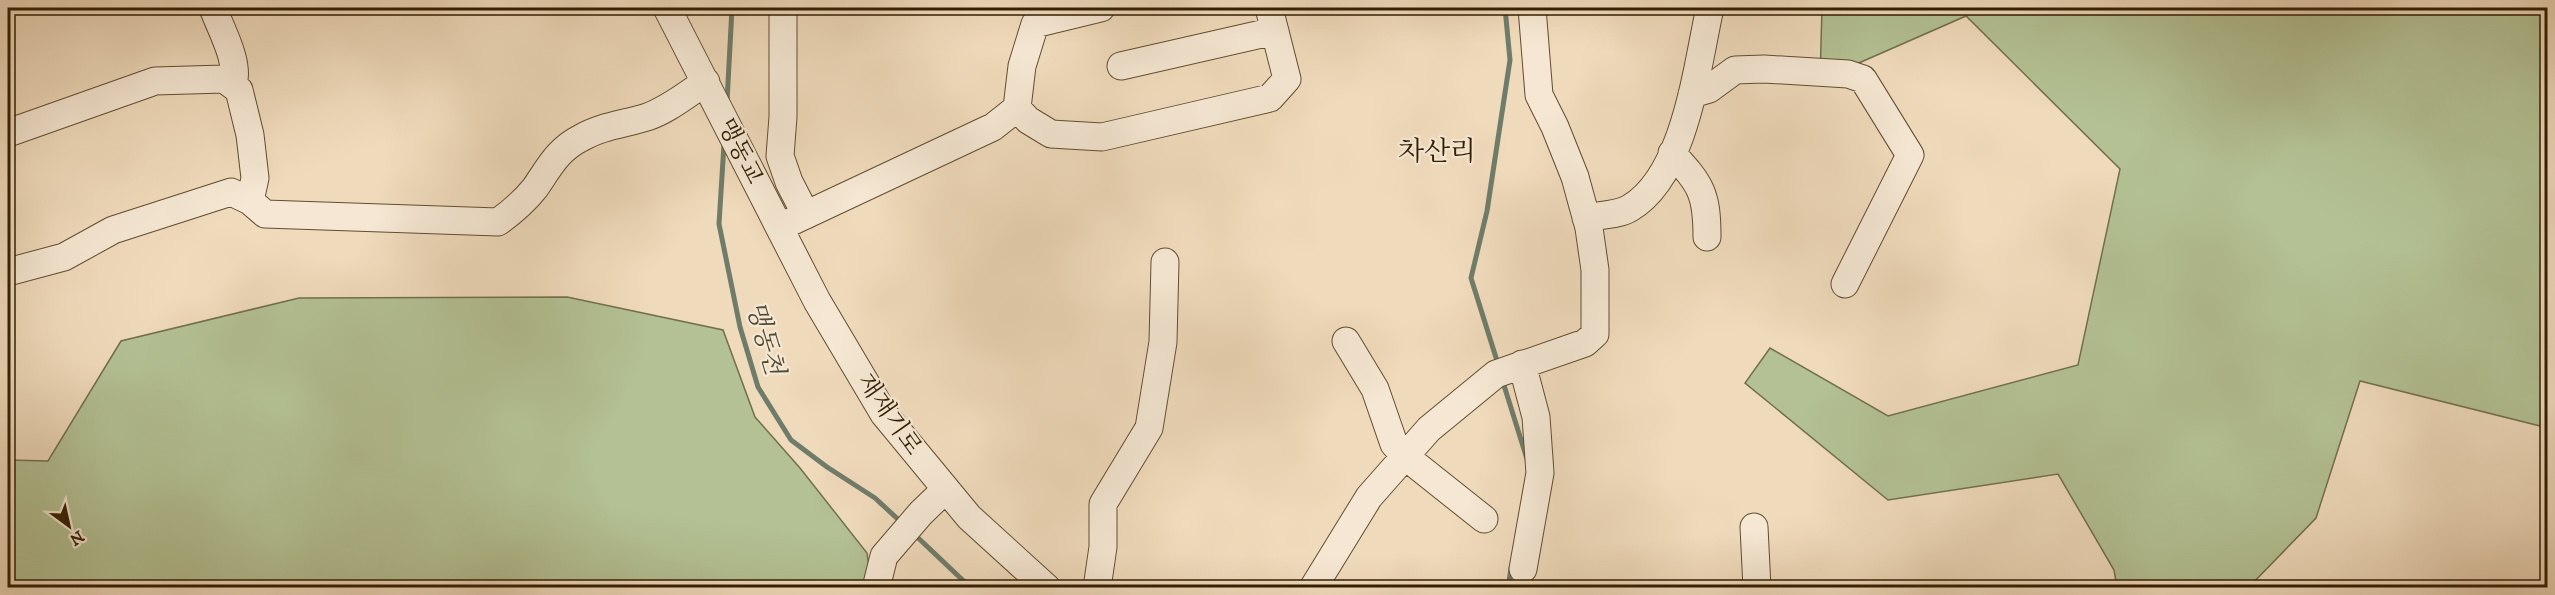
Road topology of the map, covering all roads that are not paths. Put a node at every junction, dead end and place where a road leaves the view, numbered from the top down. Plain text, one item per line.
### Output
1 (213, 8) edge
2 (668, 8) edge
3 (783, 8) edge
4 (1101, 8) edge
5 (1532, 8) edge
6 (1710, 8) edge
7 (1272, 19) edge
8 (1121, 66) dead end
9 (233, 85) junction
10 (708, 86) junction
11 (1692, 94) junction
12 (1017, 108) junction
13 (8, 133) edge
14 (1672, 153) junction
15 (250, 201) junction
16 (806, 215) junction
17 (1586, 218) junction
18 (776, 220) junction
19 (1707, 237) dead end
20 (1165, 262) dead end
21 (8, 272) edge
22 (1845, 284) dead end
23 (1346, 341) dead end
24 (1510, 369) junction
25 (1406, 457) junction
26 (946, 489) junction
27 (1484, 519) dead end
28 (1754, 527) dead end
29 (1523, 569) dead end
30 (876, 588) edge
31 (1047, 588) edge
32 (1097, 588) edge
33 (1313, 588) edge
34 (1757, 588) edge

1 - 9 street
2 - 10 street
3 - 16 street
4 - 12 street
5 - 17 street
6 - 11 street
7 - 8 street
7 - 12 street
9 - 13 street
9 - 15 street
10 - 15 street
10 - 18 street, 맹동교
11 - 14 street
11 - 22 street
12 - 16 street
14 - 17 street
14 - 19 street
15 - 21 street
16 - 18 street
17 - 24 street
18 - 26 street, 재재기로
20 - 32 street
23 - 25 street
24 - 25 street
24 - 29 street
25 - 27 street
25 - 33 street
26 - 30 street
26 - 31 street, 재재기로
28 - 34 street

